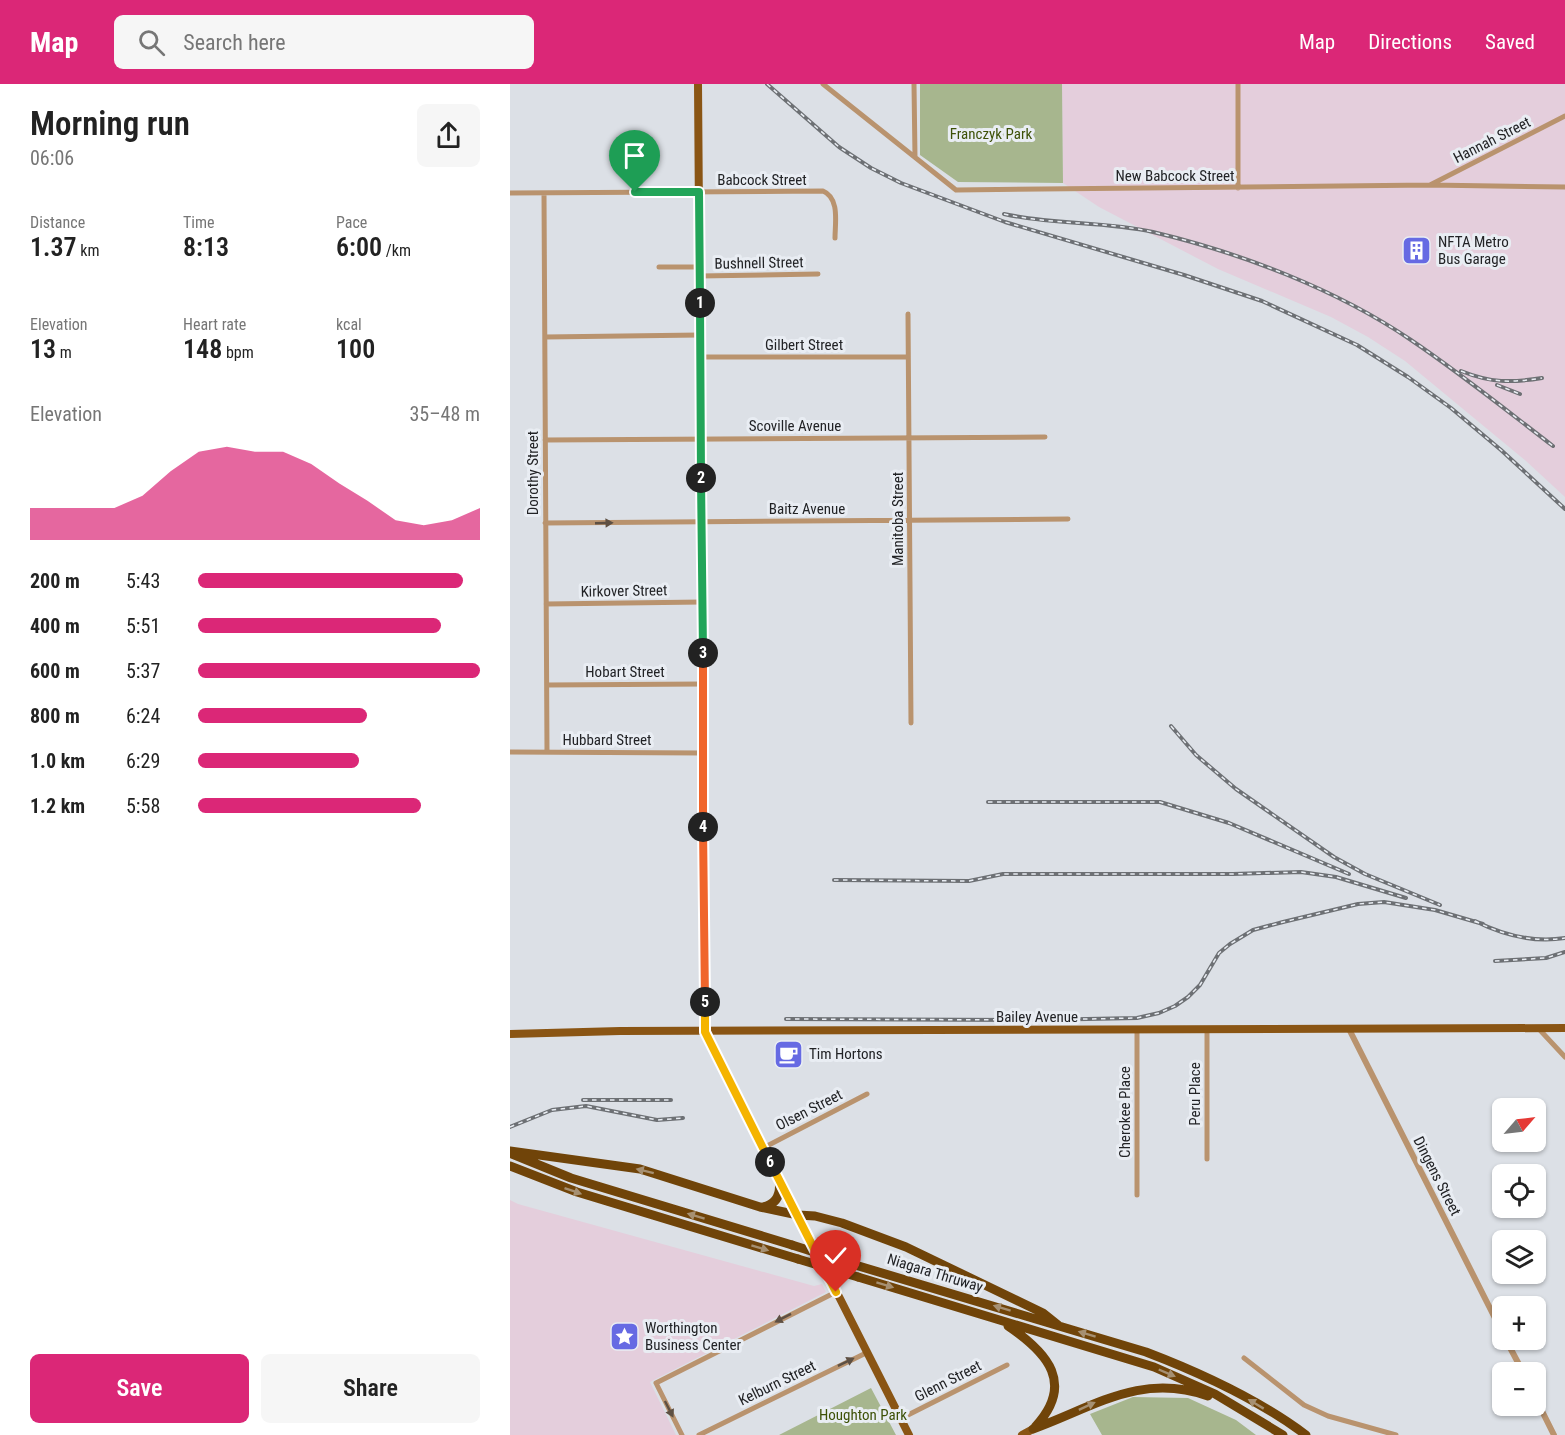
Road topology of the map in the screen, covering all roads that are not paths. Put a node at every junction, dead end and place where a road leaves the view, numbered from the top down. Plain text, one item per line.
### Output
1 (698, 84) edge
2 (823, 84) edge
3 (914, 84) edge
4 (1238, 84) edge
5 (1565, 116) edge
6 (915, 157) junction
7 (1430, 185) junction
8 (1565, 187) edge
9 (1238, 188) junction
10 (699, 192) junction
11 (510, 193) edge
12 (544, 193) junction
13 (835, 238) dead end
14 (658, 267) dead end
15 (699, 271) junction
16 (818, 274) dead end
17 (908, 314) dead end
18 (700, 335) junction
19 (545, 337) junction
20 (700, 357) junction
21 (908, 357) junction
22 (909, 437) junction
23 (1045, 437) dead end
24 (701, 439) junction
25 (545, 440) junction
26 (1068, 519) dead end
27 (910, 521) junction
28 (701, 522) junction
29 (545, 523) junction
30 (702, 602) junction
31 (546, 604) junction
32 (703, 684) junction
33 (547, 685) junction
34 (911, 723) dead end
35 (547, 752) junction
36 (510, 753) edge
37 (703, 753) junction
38 (1538, 1028) junction
39 (1565, 1028) edge
40 (1207, 1029) junction
41 (1349, 1029) junction
42 (1137, 1030) junction
43 (705, 1032) junction
44 (510, 1034) edge
45 (1565, 1057) edge
46 (867, 1094) dead end
47 (763, 1148) junction
48 (510, 1152) edge
49 (532, 1158) junction
50 (1207, 1159) dead end
51 (514, 1168) edge
52 (779, 1180) junction
53 (1137, 1195) dead end
54 (760, 1207) junction
55 (798, 1215) junction
56 (836, 1292) junction
57 (1492, 1312) edge
58 (1000, 1320) junction
59 (1058, 1325) junction
60 (866, 1353) junction
61 (1244, 1358) dead end
62 (1007, 1365) dead end
63 (1238, 1406) junction
64 (1544, 1416) edge
65 (900, 1419) junction
66 (1033, 1429) junction
67 (682, 1435) edge
68 (699, 1435) edge
69 (909, 1435) edge
70 (1022, 1435) edge
71 (1283, 1435) edge
72 (1306, 1435) edge
73 (1396, 1435) edge
74 (1554, 1435) edge

1 - 10 main road
2 - 6 street, New Babcock Street
3 - 6 street
4 - 9 street
5 - 7 street, Hannah Street
6 - 9 street, New Babcock Street
7 - 8 street, New Babcock Street
7 - 9 street, New Babcock Street
10 - 12 street, Babcock Street
10 - 13 street, Babcock Street
10 - 15 main road
11 - 12 street, Babcock Street
12 - 19 street, Dorothy Street
14 - 15 street, Bushnell Street
15 - 16 street, Bushnell Street
15 - 18 main road
17 - 21 street, Manitoba Street
18 - 19 street
18 - 20 main road
19 - 25 street, Dorothy Street
20 - 21 street, Gilbert Street
20 - 24 main road
21 - 22 street, Manitoba Street
22 - 23 street, Scoville Avenue
22 - 24 street, Scoville Avenue
22 - 27 street, Manitoba Street
24 - 25 street, Scoville Avenue
24 - 28 main road
25 - 29 street, Dorothy Street
26 - 27 street, Baitz Avenue
27 - 28 street, Baitz Avenue
27 - 34 street, Manitoba Street
29 -> 28 street, Baitz Avenue
28 - 30 main road
29 - 31 street, Dorothy Street
30 - 31 street, Kirkover Street
30 - 32 main road
31 - 33 street, Dorothy Street
32 - 33 street, Hobart Street
32 - 37 main road
33 - 35 street, Dorothy Street
35 - 36 street, Hubbard Street
35 - 37 street, Hubbard Street
37 - 43 main road
38 - 39 main road, Bailey Avenue
38 - 41 main road, Bailey Avenue
38 - 45 street
40 - 41 main road, Bailey Avenue
40 - 42 main road, Bailey Avenue
40 - 50 street, Peru Place
41 - 57 street, Dingens Street
42 - 43 main road, Bailey Avenue
42 - 53 street, Cherokee Place
43 - 44 main road, Bailey Avenue
43 - 47 main road
46 - 47 street, Olsen Street
47 - 52 main road
48 - 49 highway, Niagara Thruway
54 -> 49 highway
59 -> 49 highway, Niagara Thruway, bridge
51 -> 58 highway, Niagara Thruway, bridge
52 - 54 highway
52 - 55 main road
54 - 55 highway
55 - 56 main road
55 - 59 highway
56 - 60 main road
56 -> 67 street
58 -> 63 highway, Niagara Thruway
58 - 66 highway
72 -> 59 highway, Niagara Thruway
60 - 65 main road
68 -> 60 street, Kelburn Street
61 - 73 street
62 - 65 street, Glenn Street
66 -> 63 highway
63 - 71 highway, Niagara Thruway
64 - 74 street
65 - 69 main road
66 - 70 main road

